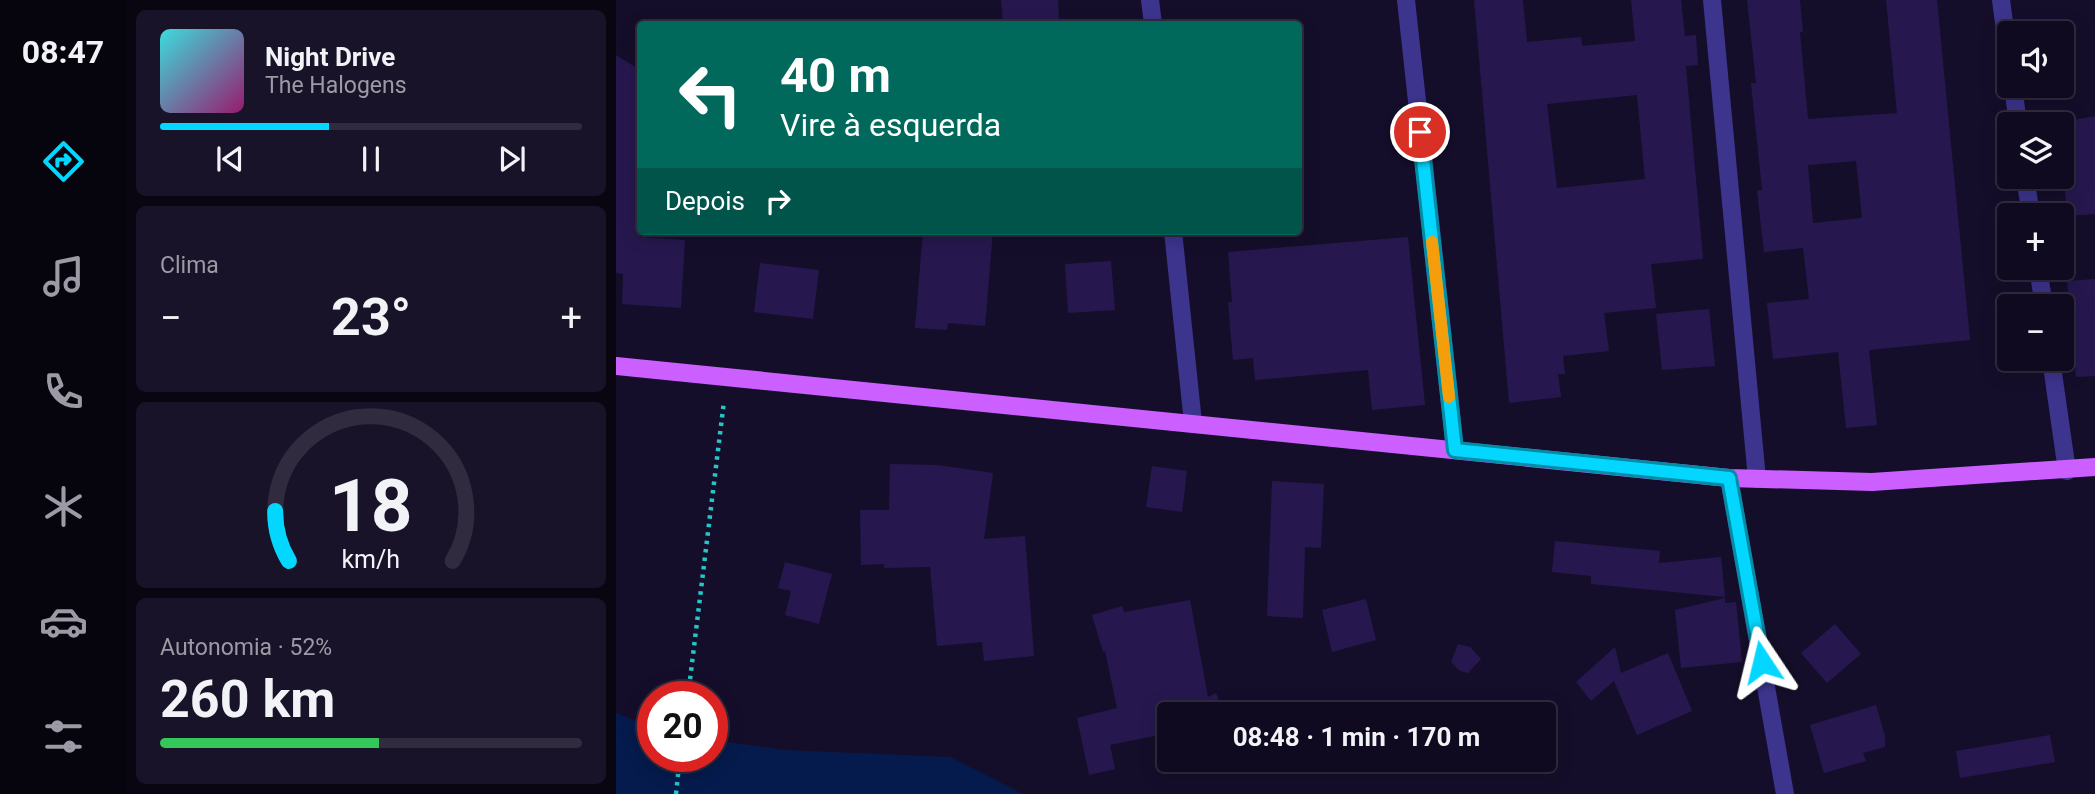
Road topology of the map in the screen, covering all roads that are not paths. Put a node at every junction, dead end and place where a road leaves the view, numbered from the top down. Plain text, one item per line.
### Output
1 (1150, 0) edge
2 (1406, 0) edge
3 (1712, 0) edge
4 (2001, 0) edge
5 (1153, 21) edge
6 (2004, 21) edge
7 (1174, 235) edge
8 (616, 366) edge
9 (2053, 371) edge
10 (1193, 423) junction
11 (1455, 450) junction
12 (2095, 467) edge
13 (2067, 471) junction
14 (1729, 478) junction
15 (1757, 479) junction
16 (1785, 794) edge

1 - 5 lane
2 - 11 lane
3 - 15 lane
4 - 6 lane
7 - 10 lane
8 - 10 main road
9 - 13 lane
10 - 11 main road
11 - 14 main road
12 - 13 main road
13 - 15 main road
14 - 15 main road
14 - 16 lane

